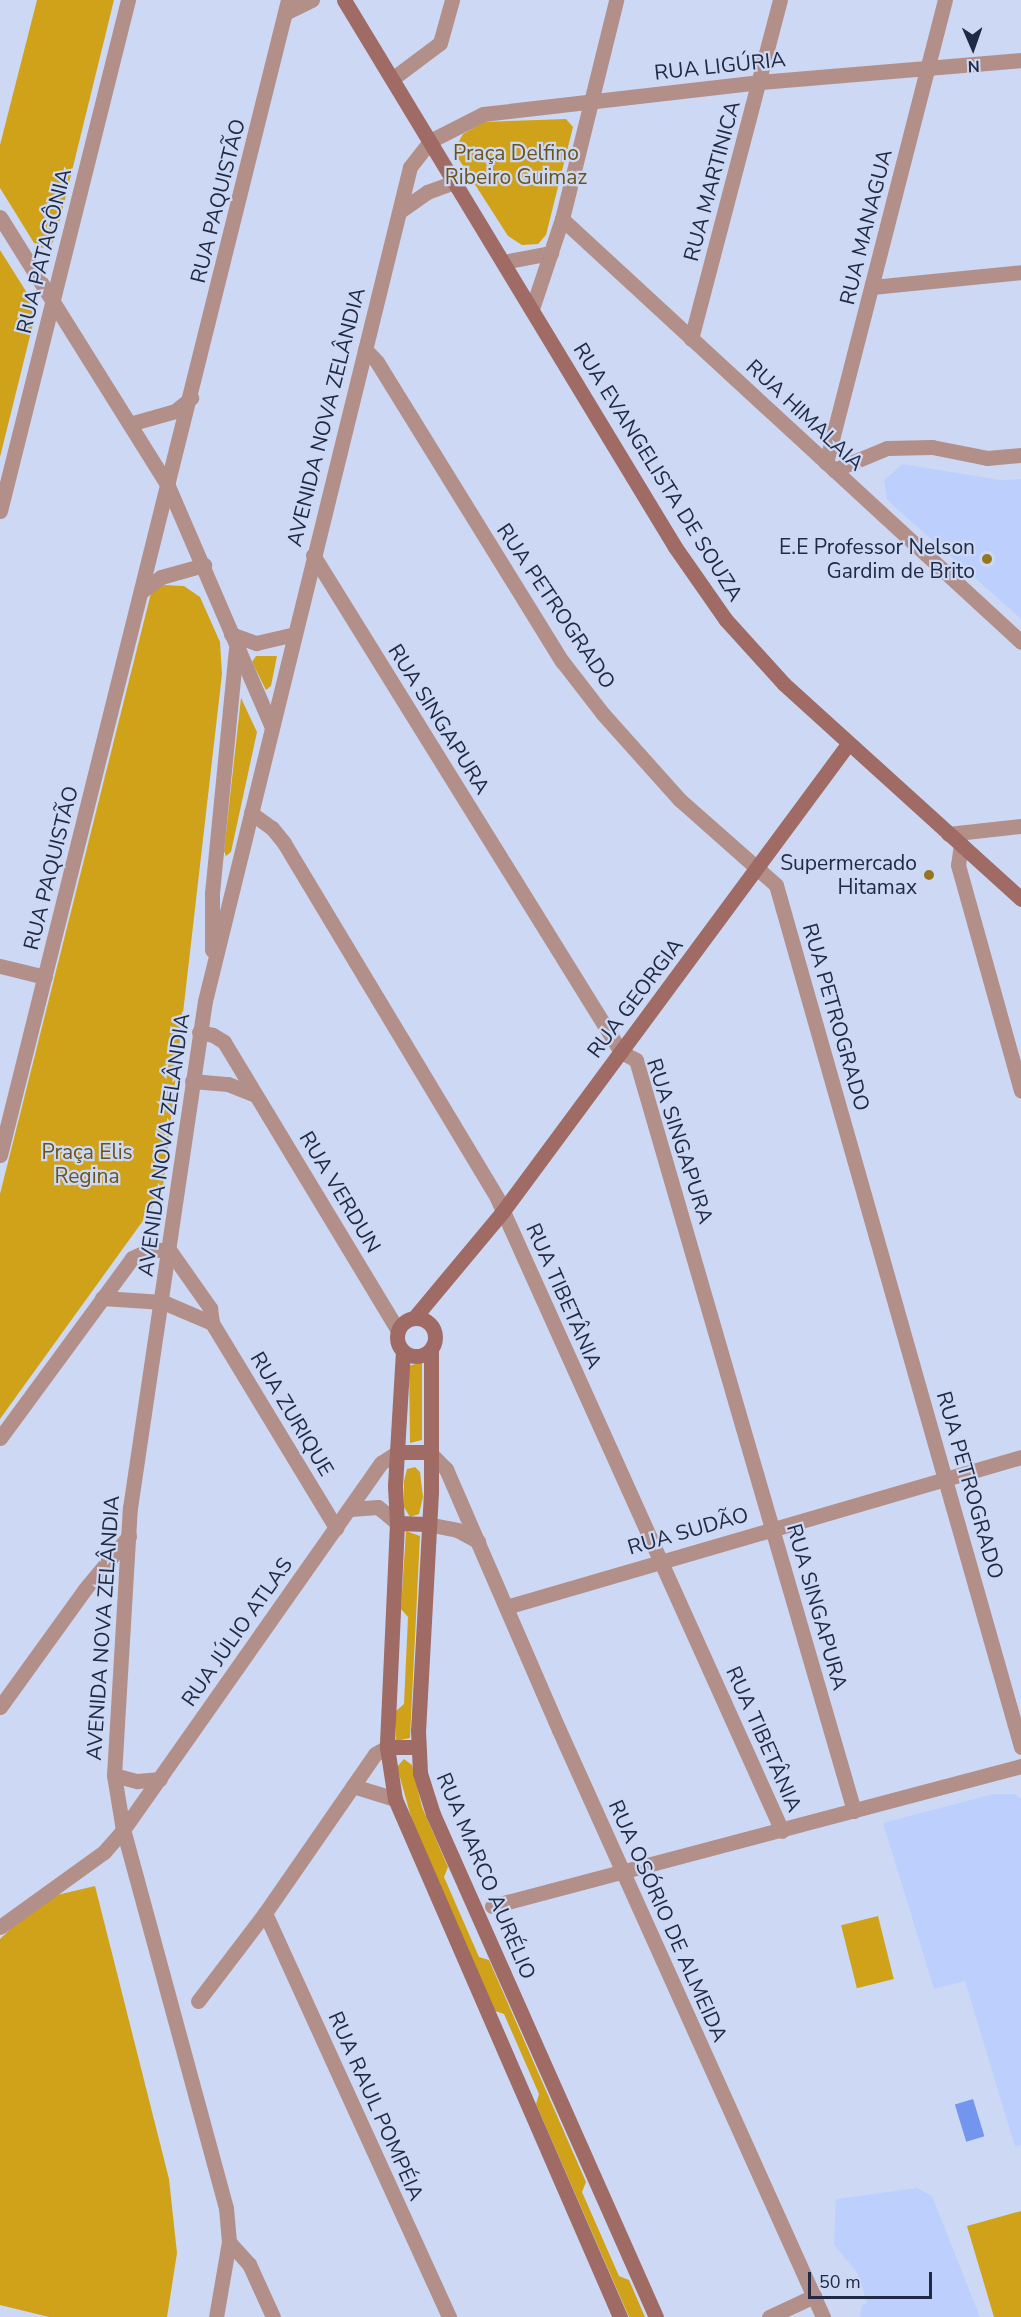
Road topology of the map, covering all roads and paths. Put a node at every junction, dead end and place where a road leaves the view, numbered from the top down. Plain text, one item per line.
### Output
1 (128, 0) edge
2 (312, 0) edge
3 (344, 0) edge
4 (452, 0) edge
5 (616, 0) edge
6 (780, 0) edge
7 (945, 0) edge
8 (287, 7) edge
9 (1021, 60) edge
10 (929, 66) junction
11 (392, 80) junction
12 (760, 82) junction
13 (590, 102) junction
14 (430, 141) junction
15 (455, 182) junction
16 (400, 211) junction
17 (0, 218) edge
18 (562, 219) junction
19 (551, 253) junction
20 (503, 262) junction
21 (1021, 272) edge
22 (872, 287) junction
23 (53, 301) junction
24 (532, 309) junction
25 (691, 339) junction
26 (364, 349) junction
27 (191, 398) junction
28 (133, 423) junction
29 (1021, 455) edge
30 (830, 466) junction
31 (168, 486) junction
32 (0, 512) edge
33 (313, 555) junction
34 (204, 565) junction
35 (142, 591) junction
36 (295, 634) junction
37 (233, 641) junction
38 (1021, 642) edge
39 (272, 727) junction
40 (848, 744) junction
41 (251, 813) junction
42 (1021, 826) edge
43 (948, 834) junction
44 (961, 844) junction
45 (758, 867) junction
46 (1021, 899) edge
47 (0, 966) edge
48 (213, 969) junction
49 (45, 976) junction
50 (199, 1032) junction
51 (621, 1052) junction
52 (192, 1081) junction
53 (1021, 1090) edge
54 (256, 1095) junction
55 (0, 1155) edge
56 (503, 1211) junction
57 (170, 1251) junction
58 (453, 1275) junction
59 (102, 1298) junction
60 (163, 1302) junction
61 (212, 1323) junction
62 (407, 1323) junction
63 (434, 1329) junction
64 (431, 1351) junction
65 (403, 1352) junction
66 (0, 1438) edge
67 (398, 1452) junction
68 (429, 1452) junction
69 (1021, 1457) edge
70 (947, 1479) junction
71 (350, 1509) junction
72 (397, 1523) junction
73 (427, 1524) junction
74 (336, 1528) junction
75 (772, 1529) junction
76 (129, 1536) junction
77 (478, 1541) junction
78 (660, 1561) junction
79 (506, 1606) junction
80 (0, 1707) edge
81 (387, 1747) junction
82 (418, 1747) junction
83 (1021, 1747) edge
84 (1021, 1766) edge
85 (114, 1775) junction
86 (160, 1779) junction
87 (353, 1786) junction
88 (394, 1800) junction
89 (854, 1811) junction
90 (123, 1830) junction
91 (782, 1831) junction
92 (624, 1874) junction
93 (492, 1906) dead end
94 (265, 1913) junction
95 (0, 1927) edge
96 (198, 2001) dead end
97 (230, 2242) junction
98 (814, 2296) junction
99 (216, 2317) edge
100 (273, 2317) edge
101 (448, 2317) edge
102 (620, 2317) edge
103 (656, 2317) edge
104 (770, 2317) edge
105 (823, 2317) edge

1 - 23 street, RUA PATAGÔNIA
2 - 8 street, RUA PAQUISTÃO
3 - 11 street, RUA EVANGELISTA DE SOUZA
4 - 11 street
5 - 13 street
6 - 12 street, RUA MARTINICA
7 - 10 street, RUA MANAGUA
8 - 27 street, RUA PAQUISTÃO
9 - 10 street, RUA LIGÚRIA
10 - 12 street, RUA LIGÚRIA
10 - 22 street, RUA MANAGUA
11 - 14 street, RUA EVANGELISTA DE SOUZA
12 - 13 street, RUA LIGÚRIA
12 - 25 street, RUA MARTINICA
13 - 14 street, RUA LIGÚRIA
13 - 18 street
14 - 15 street, RUA EVANGELISTA DE SOUZA
14 - 16 street, AVENIDA NOVA ZELÂNDIA
15 - 16 street
15 - 20 street, RUA EVANGELISTA DE SOUZA
16 - 26 street, AVENIDA NOVA ZELÂNDIA
17 - 23 street, AVENIDA NOVA ZELÂNDIA
18 - 19 street
18 - 25 street, RUA HIMALAIA
19 - 20 street
19 - 24 street
20 - 24 street, RUA EVANGELISTA DE SOUZA
21 - 22 street
22 - 30 street, RUA MANAGUA
23 - 28 street, AVENIDA NOVA ZELÂNDIA
23 - 32 street, RUA PATAGÔNIA
24 - 40 street, RUA EVANGELISTA DE SOUZA
25 - 30 street, RUA HIMALAIA
26 - 33 street, AVENIDA NOVA ZELÂNDIA
26 - 45 street, RUA PETROGRADO
27 - 28 street
27 - 31 street, RUA PAQUISTÃO
28 - 31 street, AVENIDA NOVA ZELÂNDIA
29 - 30 street
30 - 38 street, RUA HIMALAIA
31 - 34 street, AVENIDA NOVA ZELÂNDIA
31 - 35 street, RUA PAQUISTÃO
33 - 36 street, AVENIDA NOVA ZELÂNDIA
33 - 51 street, RUA SINGAPURA
34 - 35 street
34 - 37 street, AVENIDA NOVA ZELÂNDIA
35 - 49 street, RUA PAQUISTÃO
36 - 37 street
36 - 39 street, AVENIDA NOVA ZELÂNDIA
37 - 39 street, AVENIDA NOVA ZELÂNDIA
37 - 48 street, AVENIDA NOVA ZELÂNDIA
39 - 41 street, AVENIDA NOVA ZELÂNDIA
40 - 43 street, RUA EVANGELISTA DE SOUZA
40 - 45 street, RUA GEORGIA
41 - 48 street, AVENIDA NOVA ZELÂNDIA
41 - 56 street, RUA TIBETÂNIA
42 - 43 street
43 - 44 street, RUA EVANGELISTA DE SOUZA
44 - 46 street, RUA EVANGELISTA DE SOUZA
44 - 53 street
45 - 51 street, RUA GEORGIA
45 - 70 street, RUA PETROGRADO
47 - 49 street
48 - 50 street, AVENIDA NOVA ZELÂNDIA
49 - 55 street, RUA PAQUISTÃO
50 - 52 street, AVENIDA NOVA ZELÂNDIA
50 - 54 street, RUA VERDUN
51 - 56 street, RUA GEORGIA
51 - 75 street, RUA SINGAPURA
52 - 54 street
52 - 57 street, AVENIDA NOVA ZELÂNDIA
54 - 62 street, RUA VERDUN
56 - 58 street, RUA GEORGIA
56 - 78 street, RUA TIBETÂNIA
57 - 59 street
57 - 60 street, AVENIDA NOVA ZELÂNDIA
57 - 61 street, RUA ZURIQUE
58 - 62 street, RUA GEORGIA
58 - 63 street, RUA GEORGIA
59 - 60 street
59 - 66 street
60 - 61 street
60 - 76 street, AVENIDA NOVA ZELÂNDIA
61 - 74 street, RUA ZURIQUE
62 - 63 street
62 - 65 street
63 - 64 street
64 - 65 street
64 - 68 street, RUA MARCO AURÉLIO
65 - 67 street
67 - 68 street
67 - 71 street, RUA JÚLIO ATLAS
67 - 72 street
68 - 73 street, RUA MARCO AURÉLIO
68 - 77 street, RUA OSÓRIO DE ALMEIDA
69 - 70 street, RUA SUDÃO
70 - 75 street, RUA SUDÃO
70 - 83 street, RUA PETROGRADO
71 - 72 street
71 - 74 street, RUA JÚLIO ATLAS
72 - 73 street
72 - 81 street
73 - 77 street
73 - 82 street, RUA MARCO AURÉLIO
74 - 86 street, RUA JÚLIO ATLAS
75 - 78 street, RUA SUDÃO
75 - 89 street, RUA SINGAPURA
76 - 80 street
76 - 85 street, AVENIDA NOVA ZELÂNDIA
77 - 79 street, RUA OSÓRIO DE ALMEIDA
78 - 79 street, RUA SUDÃO
78 - 91 street, RUA TIBETÂNIA
79 - 92 street, RUA OSÓRIO DE ALMEIDA
81 - 82 street
81 - 87 street
81 - 88 street
82 - 103 street, RUA MARCO AURÉLIO
84 - 89 street
85 - 86 street
85 - 90 street, AVENIDA NOVA ZELÂNDIA
86 - 90 street, RUA JÚLIO ATLAS
87 - 88 street
87 - 94 street
88 - 102 street
89 - 91 street
90 - 95 street, RUA JÚLIO ATLAS
90 - 97 street, AVENIDA NOVA ZELÂNDIA
91 - 92 street
92 - 93 street
92 - 98 street, RUA OSÓRIO DE ALMEIDA
94 - 96 street
94 - 101 street, RUA RAUL POMPÉIA
97 - 99 street, AVENIDA NOVA ZELÂNDIA
97 - 100 street
98 - 104 street
98 - 105 street, RUA OSÓRIO DE ALMEIDA

